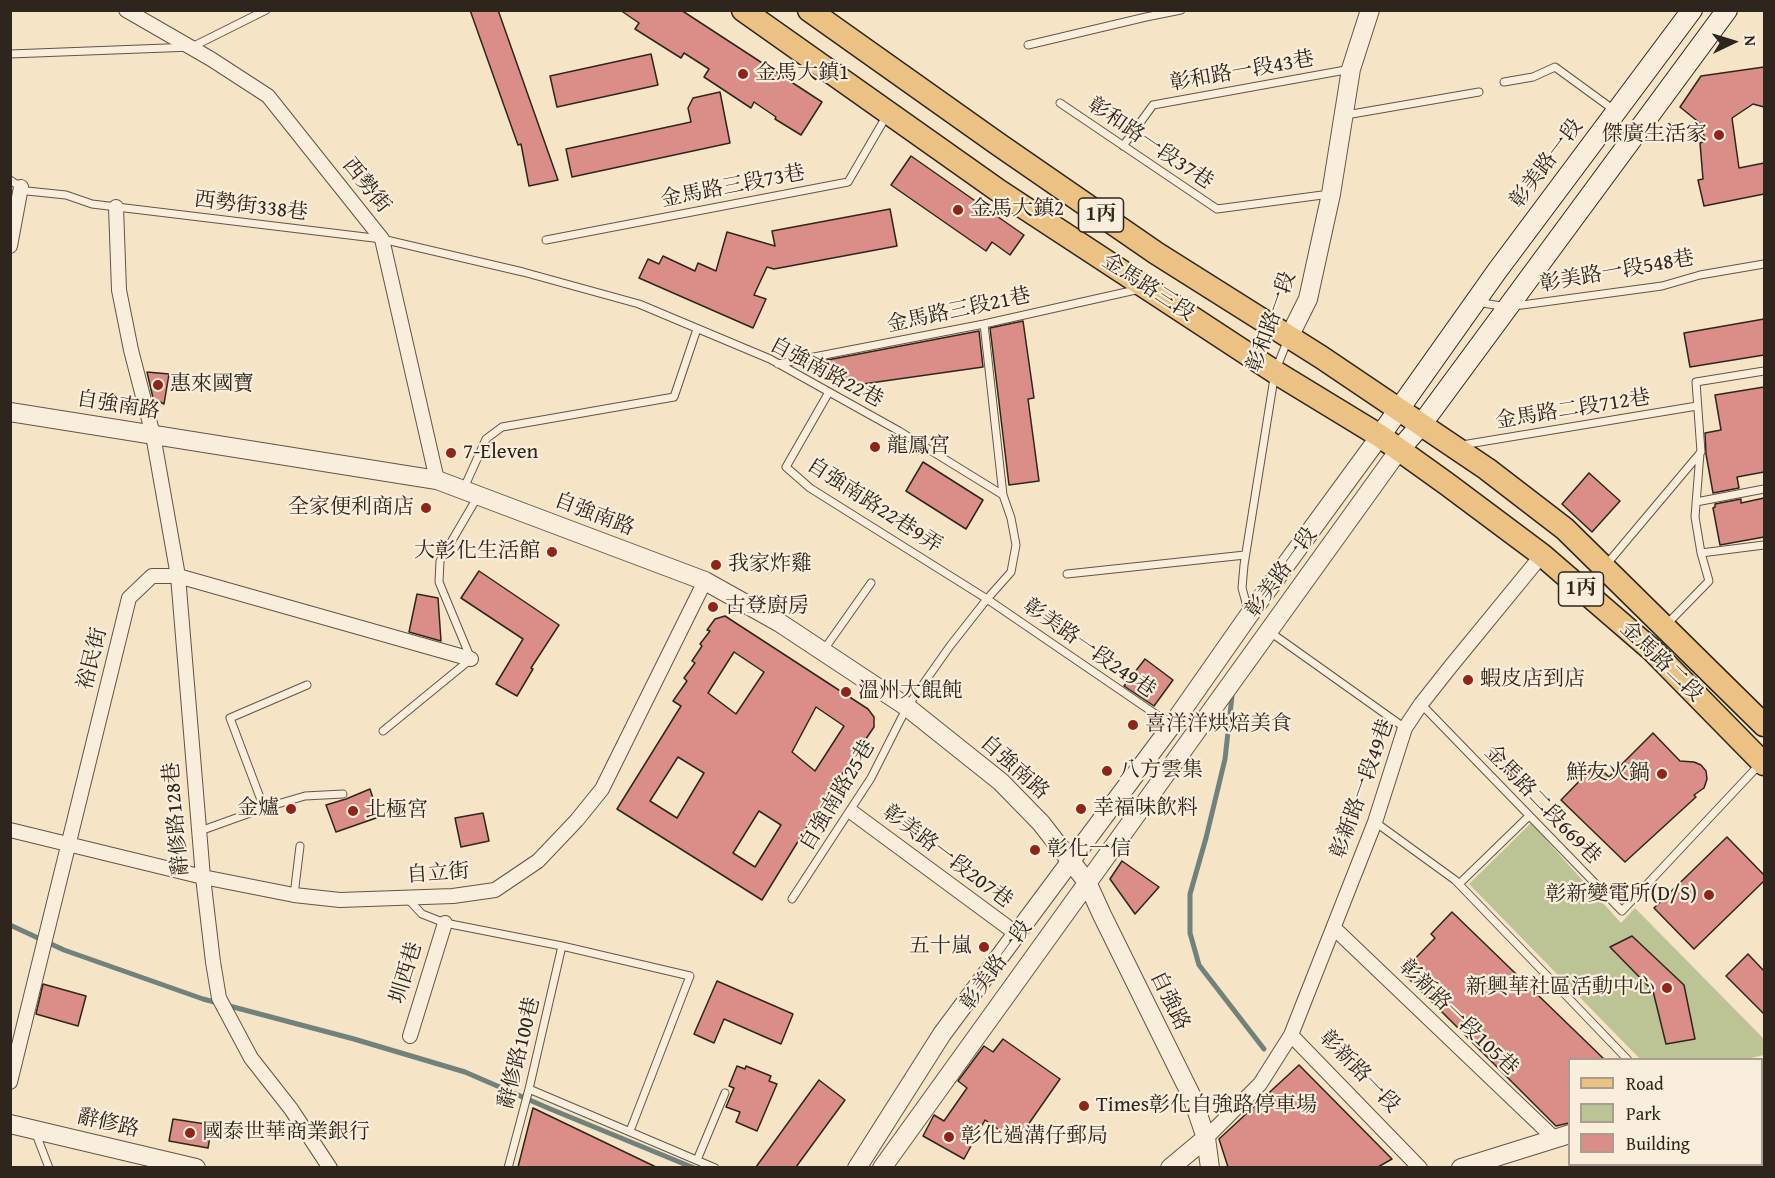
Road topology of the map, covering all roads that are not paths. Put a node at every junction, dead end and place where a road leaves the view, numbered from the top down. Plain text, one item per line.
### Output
1 (126, 10) edge
2 (266, 10) edge
3 (743, 10) edge
4 (809, 10) edge
5 (1181, 10) edge
6 (1370, 10) edge
7 (1692, 10) edge
8 (1727, 10) edge
9 (1028, 45) dead end
10 (192, 47) junction
11 (10, 54) edge
12 (1351, 69) junction
13 (1504, 82) dead end
14 (1479, 92) dead end
15 (1060, 103) dead end
16 (1616, 112) junction
17 (888, 114) junction
18 (1344, 116) junction
19 (1123, 146) junction
20 (16, 183) edge
21 (1331, 194) junction
22 (117, 207) junction
23 (382, 239) junction
24 (546, 240) dead end
25 (10, 246) edge
26 (1764, 264) edge
27 (1147, 287) junction
28 (1475, 301) junction
29 (1507, 306) junction
30 (984, 324) junction
31 (697, 328) junction
32 (1289, 337) junction
33 (778, 364) junction
34 (1764, 371) edge
35 (1275, 372) junction
36 (828, 392) junction
37 (1697, 406) junction
38 (1399, 410) junction
39 (10, 412) edge
40 (1421, 425) junction
41 (153, 435) junction
42 (1380, 436) junction
43 (1454, 447) junction
44 (1399, 450) junction
45 (1701, 452) junction
46 (436, 480) junction
47 (1764, 489) edge
48 (471, 493) junction
49 (1003, 495) junction
50 (1696, 502) junction
51 (1764, 545) edge
52 (1701, 554) junction
53 (1245, 555) junction
54 (1542, 555) junction
55 (1604, 567) junction
56 (1067, 574) dead end
57 (178, 576) junction
58 (705, 580) junction
59 (871, 583) dead end
60 (987, 598) junction
61 (1249, 615) junction
62 (1665, 626) junction
63 (1269, 632) junction
64 (823, 651) junction
65 (471, 659) junction
66 (307, 685) dead end
67 (1421, 704) junction
68 (908, 708) junction
69 (1172, 725) junction
70 (1764, 725) edge
71 (1405, 728) junction
72 (383, 731) dead end
73 (1763, 763) edge
74 (343, 794) dead end
75 (264, 808) junction
76 (853, 813) dead end
77 (1529, 816) junction
78 (1375, 822) junction
79 (10, 830) edge
80 (200, 831) junction
81 (68, 844) junction
82 (300, 846) dead end
83 (1071, 861) junction
84 (203, 877) junction
85 (1088, 882) junction
86 (1459, 884) junction
87 (294, 895) junction
88 (408, 898) junction
89 (792, 899) dead end
90 (445, 923) junction
91 (1334, 928) junction
92 (1017, 934) junction
93 (562, 946) junction
94 (1291, 1035) junction
95 (410, 1036) dead end
96 (1627, 1058) edge
97 (10, 1082) edge
98 (529, 1089) junction
99 (725, 1093) dead end
100 (10, 1124) edge
101 (35, 1131) junction
102 (630, 1131) junction
103 (1562, 1136) edge
104 (1206, 1138) junction
105 (697, 1160) junction
106 (1473, 1166) edge
107 (49, 1167) edge
108 (196, 1167) edge
109 (330, 1167) edge
110 (508, 1167) edge
111 (715, 1167) edge
112 (857, 1167) edge
113 (882, 1167) edge
114 (1170, 1167) edge
115 (1210, 1167) edge
116 (1420, 1167) edge

1 - 10 street, 西勢街
2 - 10 lane
3 - 17 main road, 金馬路三段 / 1丙
4 - 32 main road, 金馬路三段 / 1丙
5 - 9 lane
6 - 12 street, 彰和路一段
7 - 16 main road, 彰美路一段
8 - 29 main road, 彰美路一段
10 - 11 lane
10 - 23 street, 西勢街
12 - 18 street, 彰和路一段
12 - 19 lane, 彰和路一段43巷
13 - 16 lane
14 - 18 lane
15 - 19 lane, 彰和路一段37巷
16 - 28 main road, 彰美路一段
17 - 24 lane, 金馬路三段73巷
17 - 27 main road, 金馬路三段 / 1丙
18 - 21 street, 彰和路一段
19 - 21 lane, 彰和路一段37巷
20 - 22 lane, 西勢街338巷
20 - 25 street
21 - 32 street, 彰和路一段
22 - 23 lane, 西勢街338巷
22 - 41 street, 辭修路128巷
23 - 31 lane, 自強南路22巷
23 - 46 street, 西勢街
26 - 29 lane, 彰美路一段548巷
27 - 30 lane, 金馬路三段21巷
27 - 35 main road, 金馬路三段 / 1丙
28 - 29 lane, 彰美路一段548巷
28 - 38 main road, 彰美路一段
29 - 40 main road, 彰美路一段
30 - 33 lane, 金馬路三段21巷
30 - 49 lane
31 - 33 lane, 自強南路22巷
31 - 48 lane
32 - 35 lane, 彰和路一段
32 - 38 main road, 金馬路三段 / 1丙
33 - 36 lane, 自強南路22巷
34 - 37 lane
35 - 42 main road, 金馬路三段 / 1丙
35 - 53 lane, 彰和路一段
36 - 49 lane, 自強南路22巷
36 - 60 lane, 自強南路22巷9弄
37 - 43 lane, 金馬路二段712巷
37 - 45 lane
38 - 40 main road, 金馬路二段 / 1丙
38 - 42 main road, 彰美路一段
39 - 41 street, 自強南路
40 - 43 main road, 金馬路二段 / 1丙
40 - 44 main road, 彰美路一段
41 - 46 street, 自強南路
41 - 57 street, 辭修路128巷
42 - 44 main road, 金馬路二段 / 1丙
42 - 61 street, 彰美路一段
43 - 55 main road, 金馬路二段 / 1丙
44 - 54 main road, 金馬路二段 / 1丙
44 - 63 street, 彰美路一段
45 - 50 lane
45 - 55 lane
46 - 48 street, 自強南路
47 - 50 lane
48 - 58 street, 自強南路
48 - 65 lane
49 - 60 lane
50 - 52 lane
51 - 52 lane
52 - 62 lane
53 - 56 lane
53 - 61 lane, 彰和路一段
54 - 67 street, 彰新路一段49巷
54 - 73 main road, 金馬路二段 / 1丙
55 - 62 main road, 金馬路二段 / 1丙
57 - 65 street, 裕民街
57 - 80 street, 辭修路128巷
57 - 81 street, 裕民街
58 - 64 street, 自強南路
58 - 88 street, 自立街
59 - 64 lane
60 - 68 lane
60 - 69 lane, 彰美路一段249巷
61 - 69 street, 彰美路一段
62 - 70 main road, 金馬路二段 / 1丙
63 - 71 lane
63 - 85 street, 彰美路一段
64 - 68 street, 自強南路
65 - 72 lane
66 - 75 lane
67 - 71 street, 彰新路一段49巷
67 - 77 lane, 金馬路二段669巷
68 - 83 street, 自強南路
68 - 89 lane, 自強南路25巷
69 - 83 street, 彰美路一段
71 - 78 street, 彰新路一段49巷
73 - 77 lane, 金馬路二段669巷
74 - 75 lane
75 - 80 lane
76 - 92 street, 彰美路一段207巷
77 - 86 lane
78 - 86 lane
78 - 91 street, 彰新路一段49巷
79 - 81 street, 自立街
80 - 84 street, 辭修路128巷
81 - 84 street, 自立街
81 - 97 street, 裕民街
82 - 87 lane
83 - 85 street, 自強路
83 - 92 street, 彰美路一段
84 - 87 street, 自立街
84 - 109 street, 辭修路128巷
85 - 104 street, 自強路
85 - 113 street, 彰美路一段
86 - 96 lane
87 - 88 street, 自立街
88 - 90 lane
90 - 93 lane
90 - 95 street, 圳西巷
91 - 94 street, 彰新路一段49巷
91 - 103 street, 彰新路一段105巷
92 - 112 street, 彰美路一段
93 - 98 lane, 辭修路100巷
93 - 102 lane
94 - 104 street, 彰新路一段
94 - 116 street, 彰新路一段
98 - 102 lane
98 - 110 lane, 辭修路100巷
99 - 105 lane
100 - 101 street, 辭修路
101 - 107 lane
101 - 108 street, 辭修路
102 - 105 lane
103 - 106 street
104 - 114 street, 彰新路一段
104 - 115 street, 自強路
105 - 111 lane

